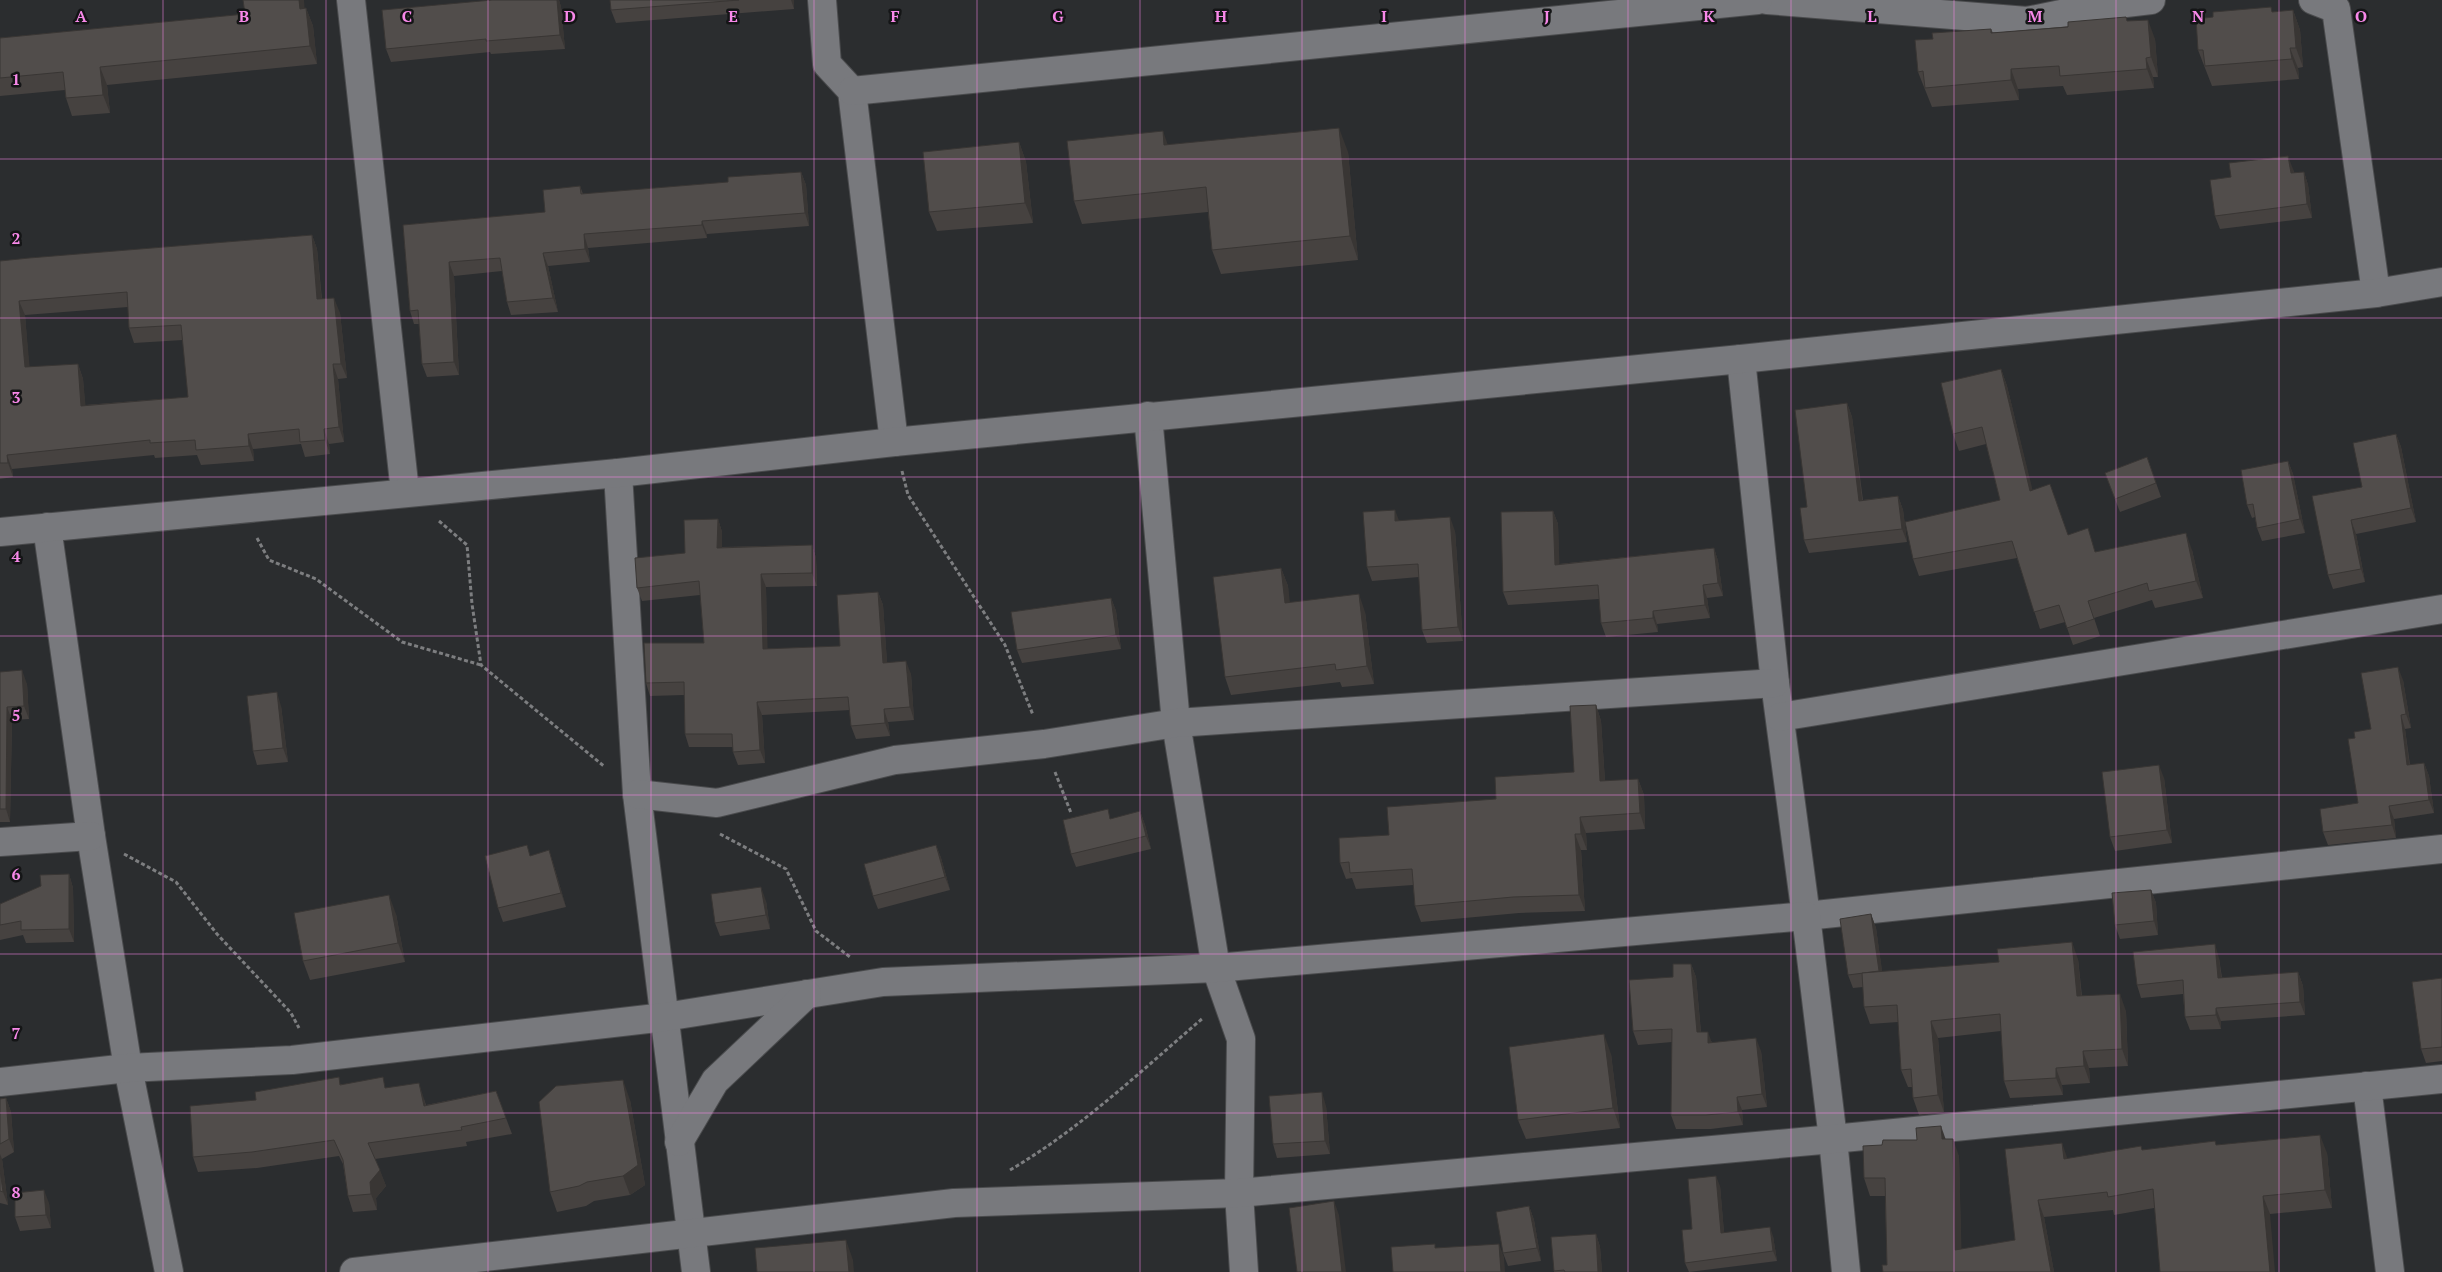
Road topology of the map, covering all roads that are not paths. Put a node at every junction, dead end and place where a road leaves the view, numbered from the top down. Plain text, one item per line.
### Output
1 (351, 0) edge
2 (822, 0) edge
3 (1758, 0) edge
4 (1767, 0) edge
5 (2151, 0) edge
6 (2312, 0) edge
7 (852, 91) junction
8 (2442, 282) edge
9 (2376, 293) junction
10 (1741, 359) junction
11 (1148, 416) junction
12 (894, 442) junction
13 (618, 473) junction
14 (405, 492) junction
15 (47, 527) junction
16 (0, 532) edge
17 (2442, 609) edge
18 (1775, 683) junction
19 (1780, 717) junction
20 (1176, 723) junction
21 (637, 794) junction
22 (91, 836) junction
23 (0, 842) edge
24 (2442, 849) edge
25 (1806, 916) junction
26 (1216, 968) junction
27 (807, 994) junction
28 (665, 1017) junction
29 (128, 1068) junction
30 (2442, 1079) edge
31 (0, 1082) edge
32 (2367, 1086) junction
33 (1834, 1139) junction
34 (679, 1142) junction
35 (1239, 1193) junction
36 (690, 1233) junction
37 (169, 1272) edge
38 (354, 1272) edge
39 (696, 1272) edge
40 (1244, 1272) edge
41 (1846, 1272) edge
42 (2390, 1272) edge

1 - 14 street
2 - 7 street
3 - 7 street
4 - 5 street
6 - 9 street
7 - 12 street
8 - 9 street
9 - 10 street
10 - 11 street
10 - 18 street
11 - 12 street
11 - 20 street
12 - 13 street
13 - 14 street
13 - 21 street
14 - 15 street
15 - 16 street
15 - 22 street
17 - 19 street
18 - 19 street
18 - 20 street
19 - 25 street
20 - 21 street
20 - 26 street
21 - 28 street
22 - 23 street
22 - 29 street
24 - 25 street
25 - 26 street
25 - 33 street
26 - 27 street
26 - 35 street
27 - 28 street
27 - 34 street
28 - 29 street
28 - 34 street
29 - 31 street
29 - 37 street
30 - 32 street
32 - 33 street
32 - 42 street
33 - 35 street
33 - 41 street
34 - 36 street
35 - 36 street
35 - 40 street
36 - 38 street
36 - 39 street

